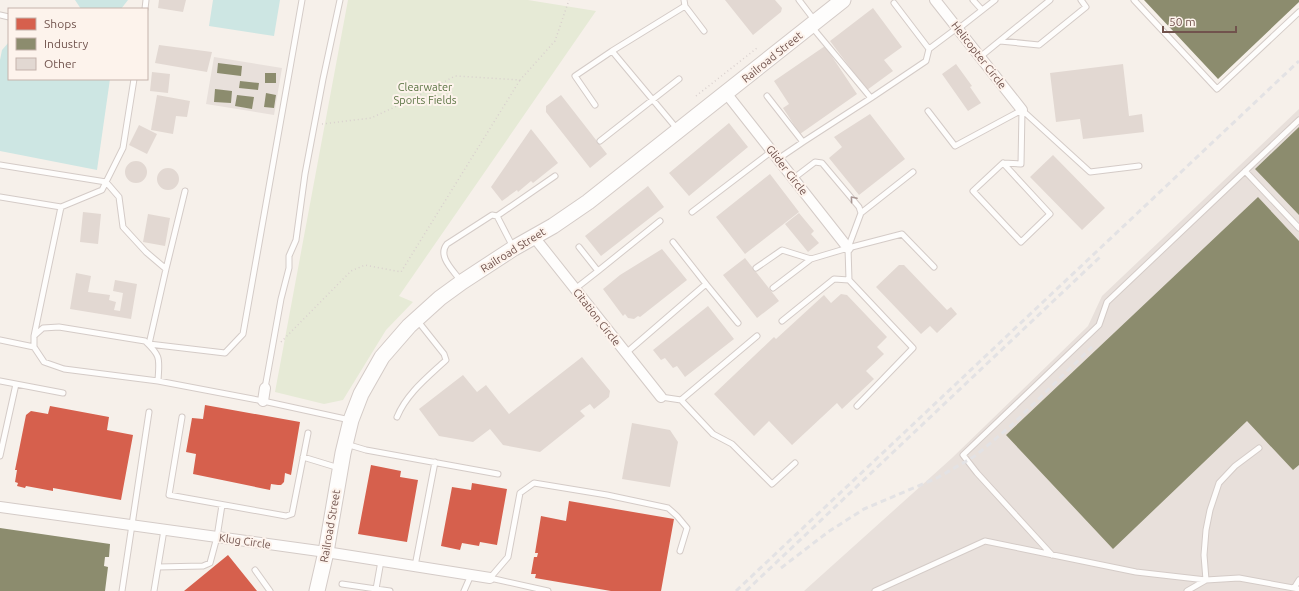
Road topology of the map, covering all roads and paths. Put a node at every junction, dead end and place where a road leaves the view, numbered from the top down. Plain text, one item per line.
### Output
1 (302, 0) edge
2 (340, 0) edge
3 (569, 0) edge
4 (684, 0) edge
5 (799, 0) edge
6 (842, 0) edge
7 (935, 0) edge
8 (973, 0) edge
9 (995, 0) edge
10 (1050, 0) edge
11 (1081, 0) edge
12 (1134, 0) edge
13 (894, 3) dead end
14 (685, 6) junction
15 (982, 10) junction
16 (1299, 12) edge
17 (813, 24) junction
18 (958, 28) junction
19 (704, 31) dead end
20 (1000, 41) junction
21 (757, 48) dead end
22 (929, 50) junction
23 (612, 51) junction
24 (980, 57) junction
25 (679, 79) dead end
26 (134, 80) edge
27 (520, 80) junction
28 (726, 93) junction
29 (696, 96) dead end
30 (767, 96) dead end
31 (871, 98) junction
32 (653, 100) junction
33 (595, 105) dead end
34 (1022, 110) junction
35 (928, 111) dead end
36 (1299, 120) edge
37 (315, 125) junction
38 (678, 131) junction
39 (600, 141) dead end
40 (802, 142) junction
41 (775, 155) junction
42 (1003, 163) junction
43 (0, 165) edge
44 (1139, 166) dead end
45 (1245, 171) junction
46 (913, 172) dead end
47 (555, 176) dead end
48 (794, 178) junction
49 (106, 182) junction
50 (185, 191) dead end
51 (0, 196) edge
52 (61, 207) junction
53 (692, 212) dead end
54 (860, 213) junction
55 (497, 216) junction
56 (660, 222) dead end
57 (1299, 228) edge
58 (534, 237) junction
59 (673, 242) dead end
60 (579, 247) dead end
61 (514, 248) junction
62 (848, 248) junction
63 (811, 259) junction
64 (934, 267) dead end
65 (756, 268) dead end
66 (166, 269) junction
67 (598, 271) junction
68 (849, 280) junction
69 (462, 282) junction
70 (706, 284) junction
71 (773, 288) dead end
72 (575, 289) junction
73 (417, 320) junction
74 (782, 321) dead end
75 (738, 323) dead end
76 (34, 336) junction
77 (757, 336) dead end
78 (0, 340) edge
79 (149, 344) junction
80 (34, 346) junction
81 (272, 350) junction
82 (626, 353) junction
83 (0, 381) edge
84 (158, 381) junction
85 (16, 384) junction
86 (265, 388) joint
87 (63, 393) dead end
88 (661, 397) joint
89 (263, 400) junction
90 (681, 400) junction
91 (857, 406) dead end
92 (150, 412) dead end
93 (182, 417) dead end
94 (397, 417) dead end
95 (351, 420) junction
96 (308, 433) dead end
97 (345, 444) junction
98 (1259, 448) dead end
99 (0, 456) edge
100 (304, 457) junction
101 (435, 462) junction
102 (795, 463) dead end
103 (341, 469) junction
104 (498, 474) dead end
105 (222, 505) junction
106 (0, 507) edge
107 (132, 525) junction
108 (164, 530) junction
109 (217, 537) junction
110 (326, 552) junction
111 (680, 552) dead end
112 (1052, 555) junction
113 (381, 561) junction
114 (415, 566) junction
115 (158, 567) junction
116 (255, 570) dead end
117 (471, 575) junction
118 (490, 578) junction
119 (1206, 580) junction
120 (1299, 580) edge
121 (342, 584) dead end
122 (528, 586) junction
123 (1297, 588) edge
124 (376, 589) junction
125 (122, 591) edge
126 (154, 591) edge
127 (270, 591) edge
128 (317, 591) edge
129 (390, 591) edge
130 (464, 591) edge
131 (522, 591) edge
132 (548, 591) edge
133 (875, 591) edge
134 (1188, 591) edge

1 - 79 lane
2 - 37 lane
3 - 27 path
4 - 14 lane
5 - 17 lane
6 - 17 main road, Railroad Street
7 - 18 street, Helicopter Circle
8 - 15 lane
9 - 15 lane
10 - 20 lane
11 - 20 lane
12 - 16 lane
13 - 22 lane
14 - 19 lane
14 - 23 lane
15 - 18 lane
17 - 28 main road, Railroad Street
17 - 31 lane
18 - 22 lane
18 - 24 street, Helicopter Circle
20 - 24 lane
21 - 29 path
22 - 31 lane
23 - 32 lane
23 - 33 lane
24 - 34 street, Helicopter Circle
25 - 32 lane
26 - 49 lane
27 - 37 path
27 - 81 path
28 - 38 main road, Railroad Street
28 - 41 street, Glider Circle
30 - 40 lane
31 - 40 lane
32 - 38 lane
32 - 39 lane
34 - 35 lane
34 - 42 lane
34 - 44 lane
36 - 45 lane
37 - 81 lane
38 - 58 main road, Railroad Street
40 - 41 lane
41 - 48 street, Glider Circle
41 - 53 lane
42 - 42 lane
43 - 49 lane
45 - 57 lane
45 - 112 lane
46 - 54 lane
47 - 55 lane
54 -> 48 lane
48 - 62 street, Glider Circle
49 - 52 lane
49 - 66 lane
50 - 66 lane
51 - 52 lane
52 - 76 lane
54 - 62 lane
55 - 61 lane
55 - 69 lane
56 - 67 lane
58 - 61 main road, Railroad Street
58 - 72 street, Citation Circle
59 - 70 lane
60 - 67 lane
61 - 69 main road, Railroad Street
62 - 63 lane
62 - 64 lane
62 - 68 lane
63 - 65 lane
63 - 71 lane
66 - 79 lane
67 - 72 lane
68 - 74 lane
68 - 91 lane
69 - 73 main road, Railroad Street
70 - 75 lane
70 - 82 lane
72 - 82 street, Citation Circle
73 - 94 lane
73 - 95 main road, Railroad Street
76 - 79 lane
76 - 80 lane
77 - 90 lane
78 - 80 lane
79 - 84 lane
80 - 84 lane
81 - 86 lane
82 - 88 street, Citation Circle
83 - 85 lane
84 - 89 lane
85 - 87 lane
85 - 99 lane
86 - 89 street
88 - 90 lane
89 - 95 lane
90 - 102 lane
92 - 107 lane
93 - 105 lane
95 - 97 main road, Railroad Street
96 - 100 lane
97 - 101 lane
97 - 103 main road, Railroad Street
98 - 119 lane
100 - 103 lane
100 - 105 lane
101 - 104 lane
101 - 114 lane
103 - 110 main road, Railroad Street
105 - 109 lane
106 - 107 street, Klug Circle
107 - 108 street, Klug Circle
107 - 125 lane
108 - 109 street, Klug Circle
108 - 115 lane
109 - 110 street, Klug Circle
109 - 115 lane
110 - 113 street, Klug Circle
110 - 128 main road, Railroad Street
111 - 118 lane
112 - 119 lane
112 - 133 lane
113 - 114 street, Klug Circle
113 - 124 lane
114 - 117 street, Klug Circle
115 - 126 lane
116 - 127 lane
117 - 118 street, Klug Circle
117 - 130 lane
118 - 122 lane
119 - 123 lane
119 - 134 lane
120 - 123 lane
121 - 124 lane
122 - 131 lane
122 - 132 lane
124 - 129 lane

